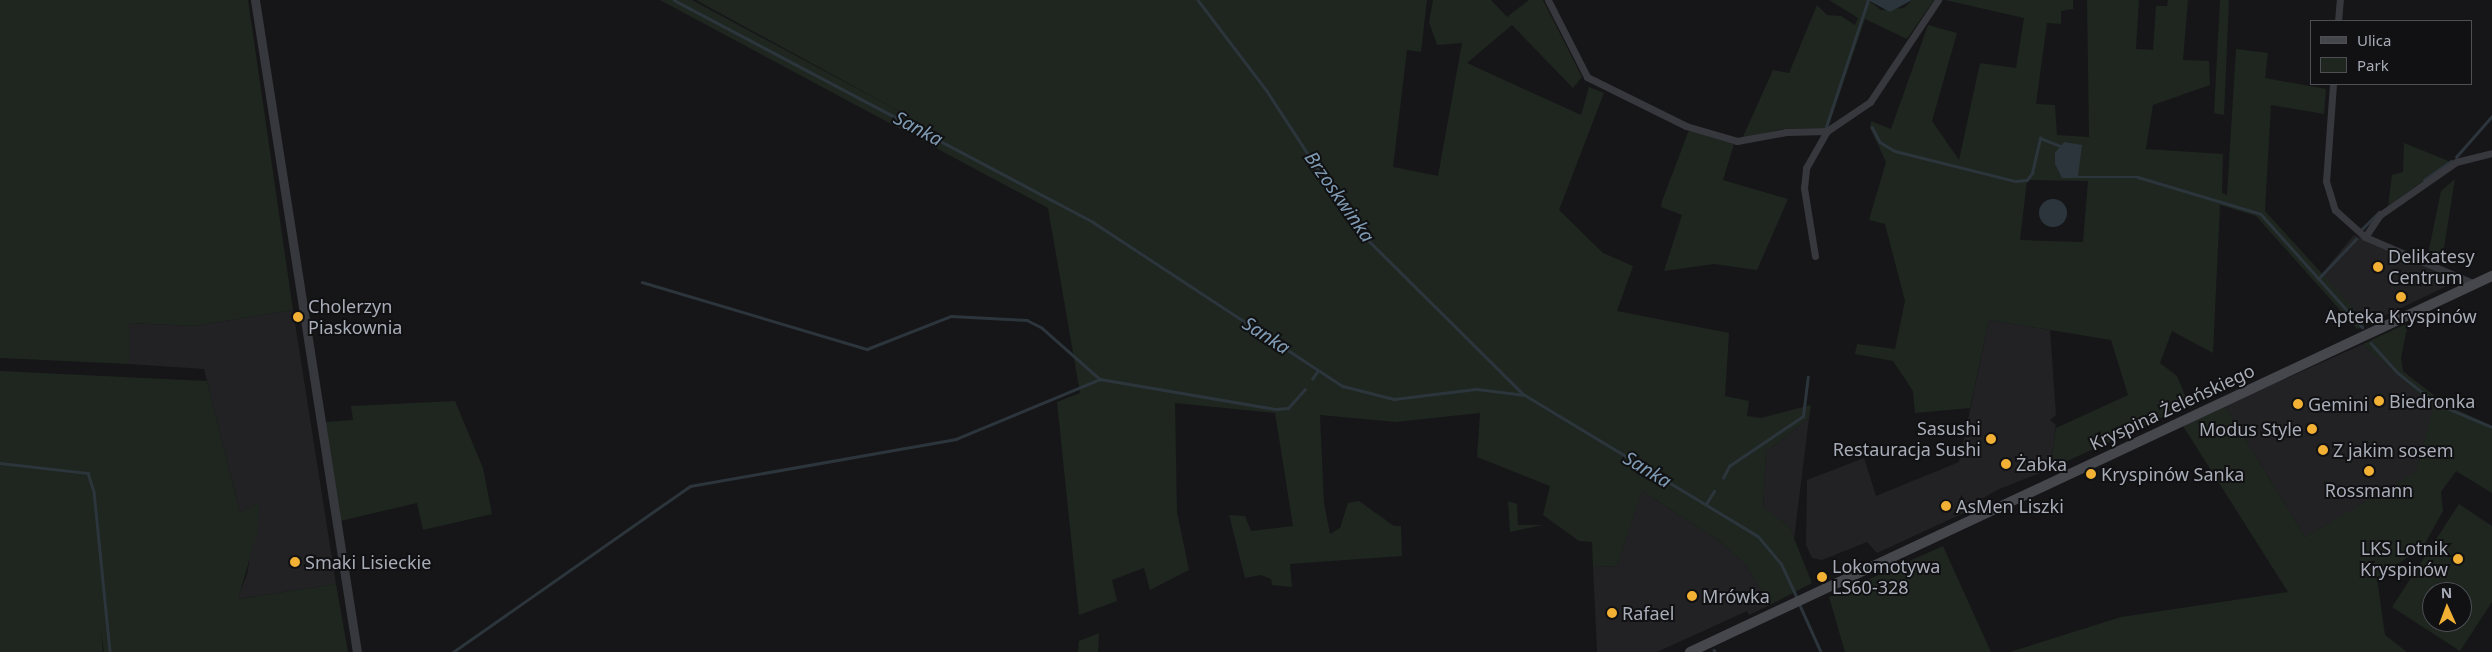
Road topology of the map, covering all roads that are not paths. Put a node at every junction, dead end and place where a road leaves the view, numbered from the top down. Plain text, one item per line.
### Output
1 (255, 0) edge
2 (1548, 0) edge
3 (1938, 0) edge
4 (2340, 0) edge
5 (2338, 20) edge
6 (2333, 85) edge
7 (1827, 132) junction
8 (2492, 153) edge
9 (2363, 235) junction
10 (1815, 256) dead end
11 (2492, 276) edge
12 (2473, 283) junction
13 (357, 652) edge
14 (1690, 652) edge

1 - 13 street
2 - 7 street
3 - 7 street
4 - 5 street
6 - 9 street
7 - 10 street
8 - 9 street
9 - 12 street
11 - 12 main road, Kryspina Żeleńskiego
12 - 14 main road, Kryspina Żeleńskiego

